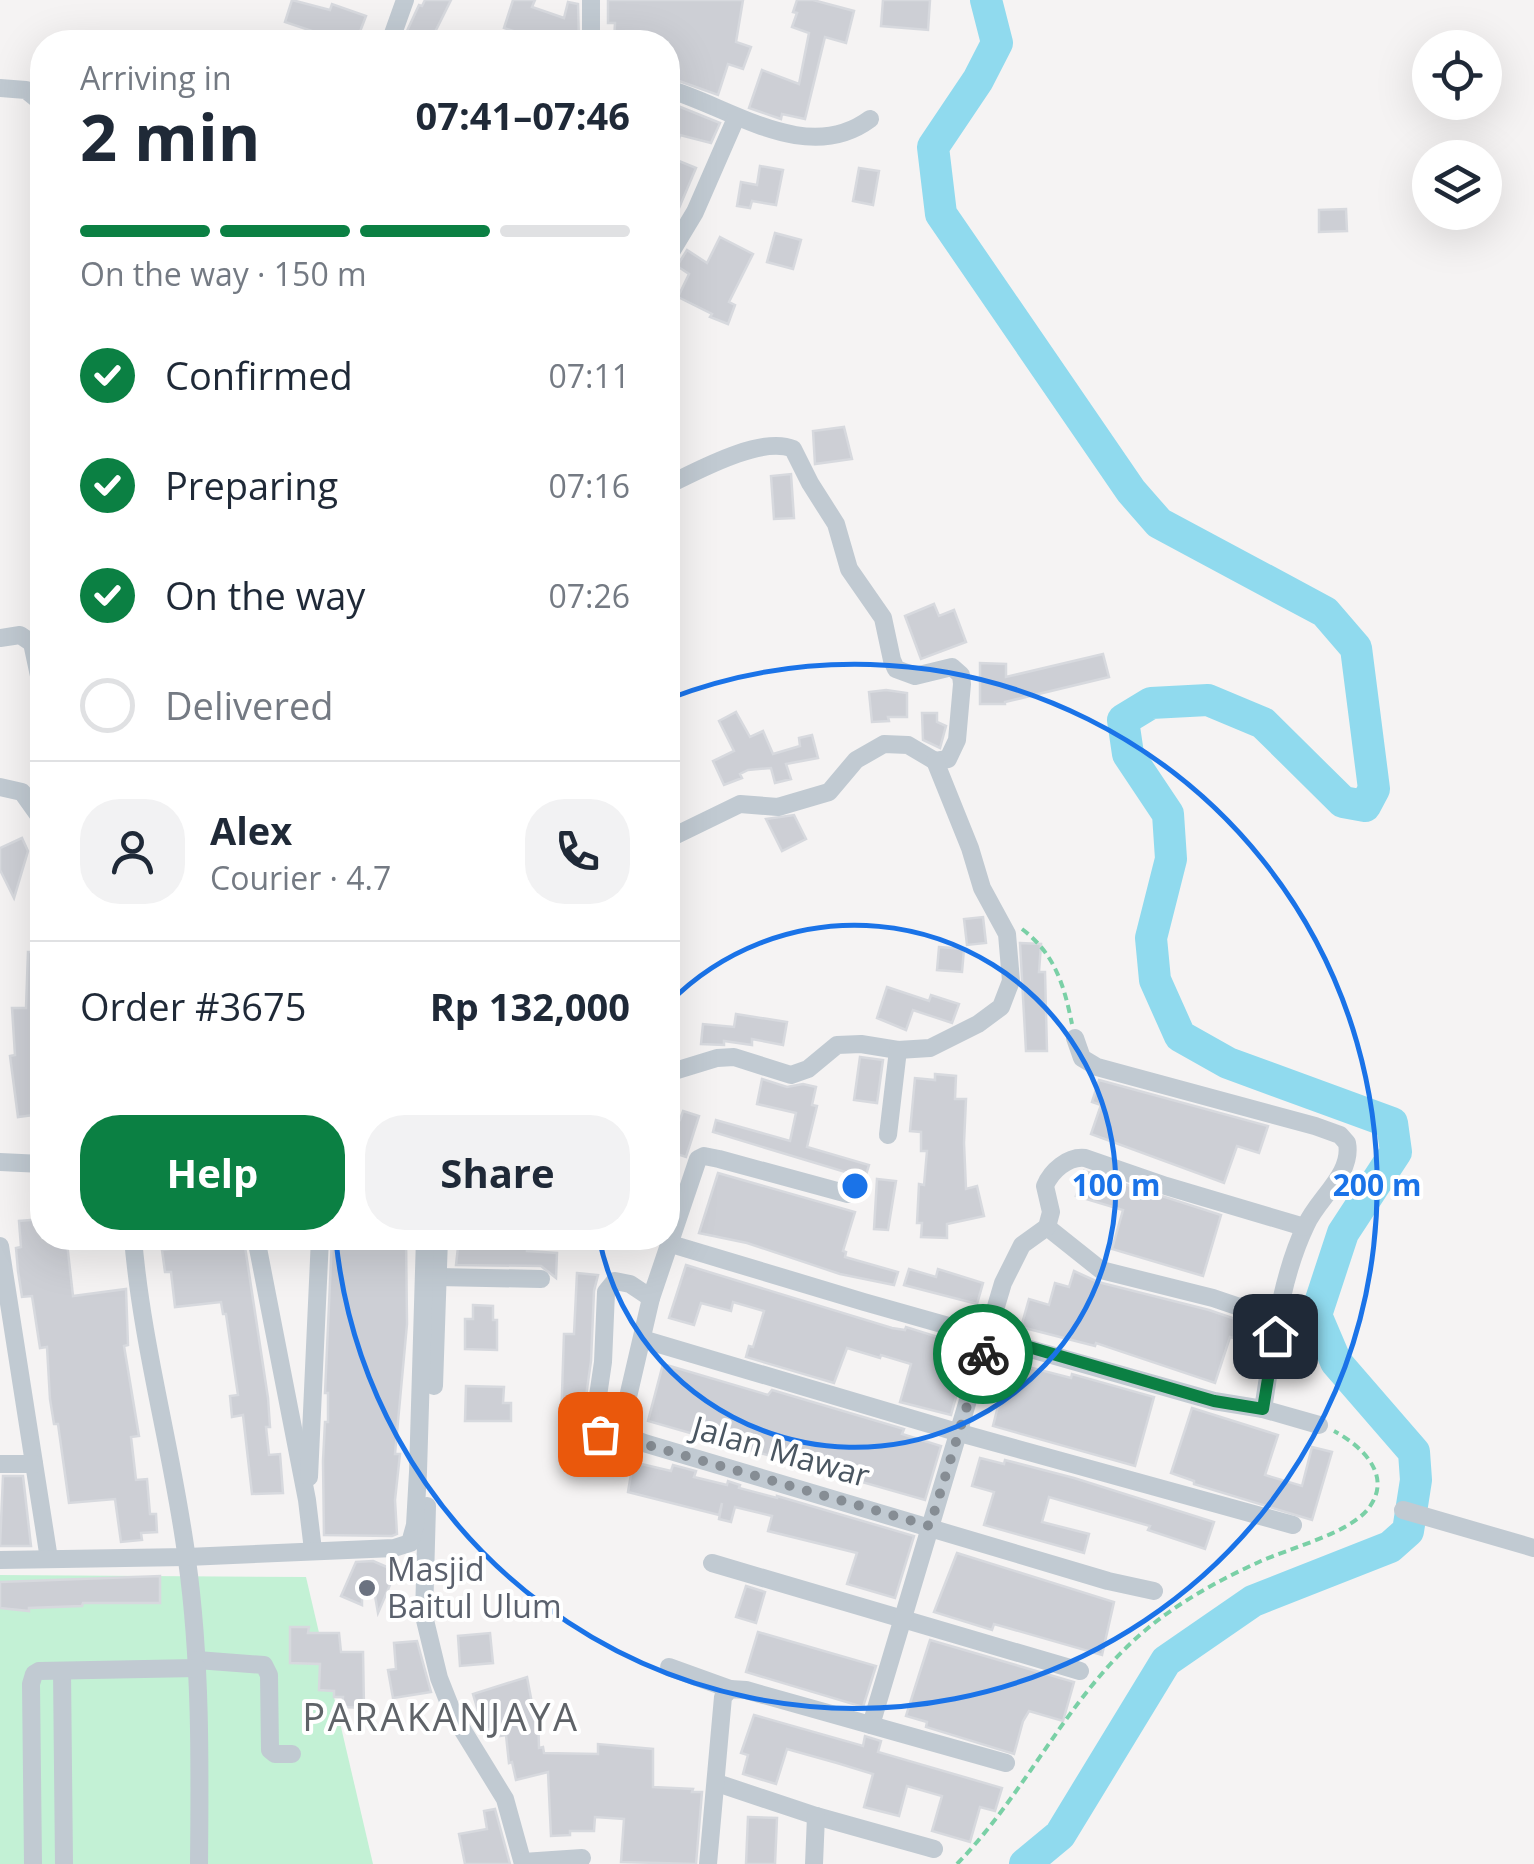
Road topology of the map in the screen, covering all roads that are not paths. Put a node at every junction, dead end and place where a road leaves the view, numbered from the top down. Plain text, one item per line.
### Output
1 (405, 0) edge
2 (591, 0) edge
3 (394, 30) edge
4 (591, 30) edge
5 (0, 88) edge
6 (30, 94) edge
7 (680, 94) edge
8 (736, 118) junction
9 (870, 118) dead end
10 (680, 237) edge
11 (680, 480) edge
12 (0, 638) edge
13 (30, 642) edge
14 (935, 762) junction
15 (0, 787) edge
16 (30, 803) edge
17 (680, 833) edge
18 (1076, 1038) road end
19 (898, 1050) junction
20 (680, 1069) edge
21 (888, 1135) dead end
22 (0, 1162) edge
23 (30, 1163) edge
24 (848, 1194) dead end
25 (680, 1215) edge
26 (1048, 1227) junction
27 (1304, 1228) junction
28 (0, 1246) edge
29 (680, 1247) edge
30 (134, 1250) edge
31 (258, 1250) edge
32 (319, 1250) edge
33 (425, 1250) edge
34 (439, 1250) edge
35 (669, 1250) edge
36 (438, 1276) junction
37 (541, 1280) dead end
38 (651, 1298) junction
39 (1278, 1320) junction
40 (988, 1335) junction
41 (642, 1338) junction
42 (1263, 1409) junction
43 (1319, 1425) road end
44 (616, 1432) junction
45 (960, 1433) junction
46 (0, 1464) edge
47 (34, 1464) junction
48 (307, 1500) junction
49 (1403, 1510) dead end
50 (1294, 1525) dead end
51 (930, 1526) junction
52 (1534, 1548) edge
53 (312, 1550) junction
54 (187, 1558) junction
55 (49, 1559) junction
56 (0, 1560) edge
57 (712, 1563) dead end
58 (1154, 1591) dead end
59 (904, 1620) junction
60 (197, 1664) junction
61 (669, 1666) dead end
62 (62, 1671) junction
63 (1080, 1671) dead end
64 (730, 1689) junction
65 (871, 1726) junction
66 (292, 1754) dead end
67 (1006, 1763) dead end
68 (716, 1783) junction
69 (816, 1816) junction
70 (934, 1849) dead end
71 (582, 1858) dead end
72 (523, 1863) edge
73 (32, 1864) edge
74 (64, 1864) edge
75 (199, 1864) edge
76 (708, 1864) edge
77 (814, 1864) edge

1 - 3 street
2 - 4 street
5 - 6 street
7 - 8 street
8 - 9 street
8 - 10 street
11 - 14 street
12 - 13 street
14 - 17 street
14 - 19 street
15 - 16 street
18 - 27 street
19 - 20 street
19 - 21 street
22 - 23 street
24 - 25 street
26 - 27 street
26 - 39 street
26 - 40 street
27 - 39 street
28 - 47 street
29 - 40 street
30 - 54 street
31 - 48 street
32 - 48 street
33 - 53 street
34 - 36 street
35 - 38 street
36 - 37 street
36 - 72 street
38 - 41 street
38 - 44 street
39 - 42 street
40 - 42 street
40 - 45 street
41 - 44 street
41 - 45 street
42 - 43 street
44 - 51 street, Jalan Mawar
45 - 50 street
45 - 51 street
46 - 47 street
47 - 55 street
48 - 53 street
49 - 52 street
51 - 58 street, Jalan Mawar
51 - 59 street
53 - 54 street
54 - 55 street
54 - 60 street
55 - 56 street
57 - 59 street
59 - 63 street
59 - 65 street
60 - 62 street
60 - 66 street
60 - 75 street
61 - 64 street
62 - 73 street
62 - 74 street
64 - 65 street
64 - 68 street
65 - 67 street
68 - 69 street
68 - 76 street
69 - 70 street
69 - 77 street
71 - 72 street

